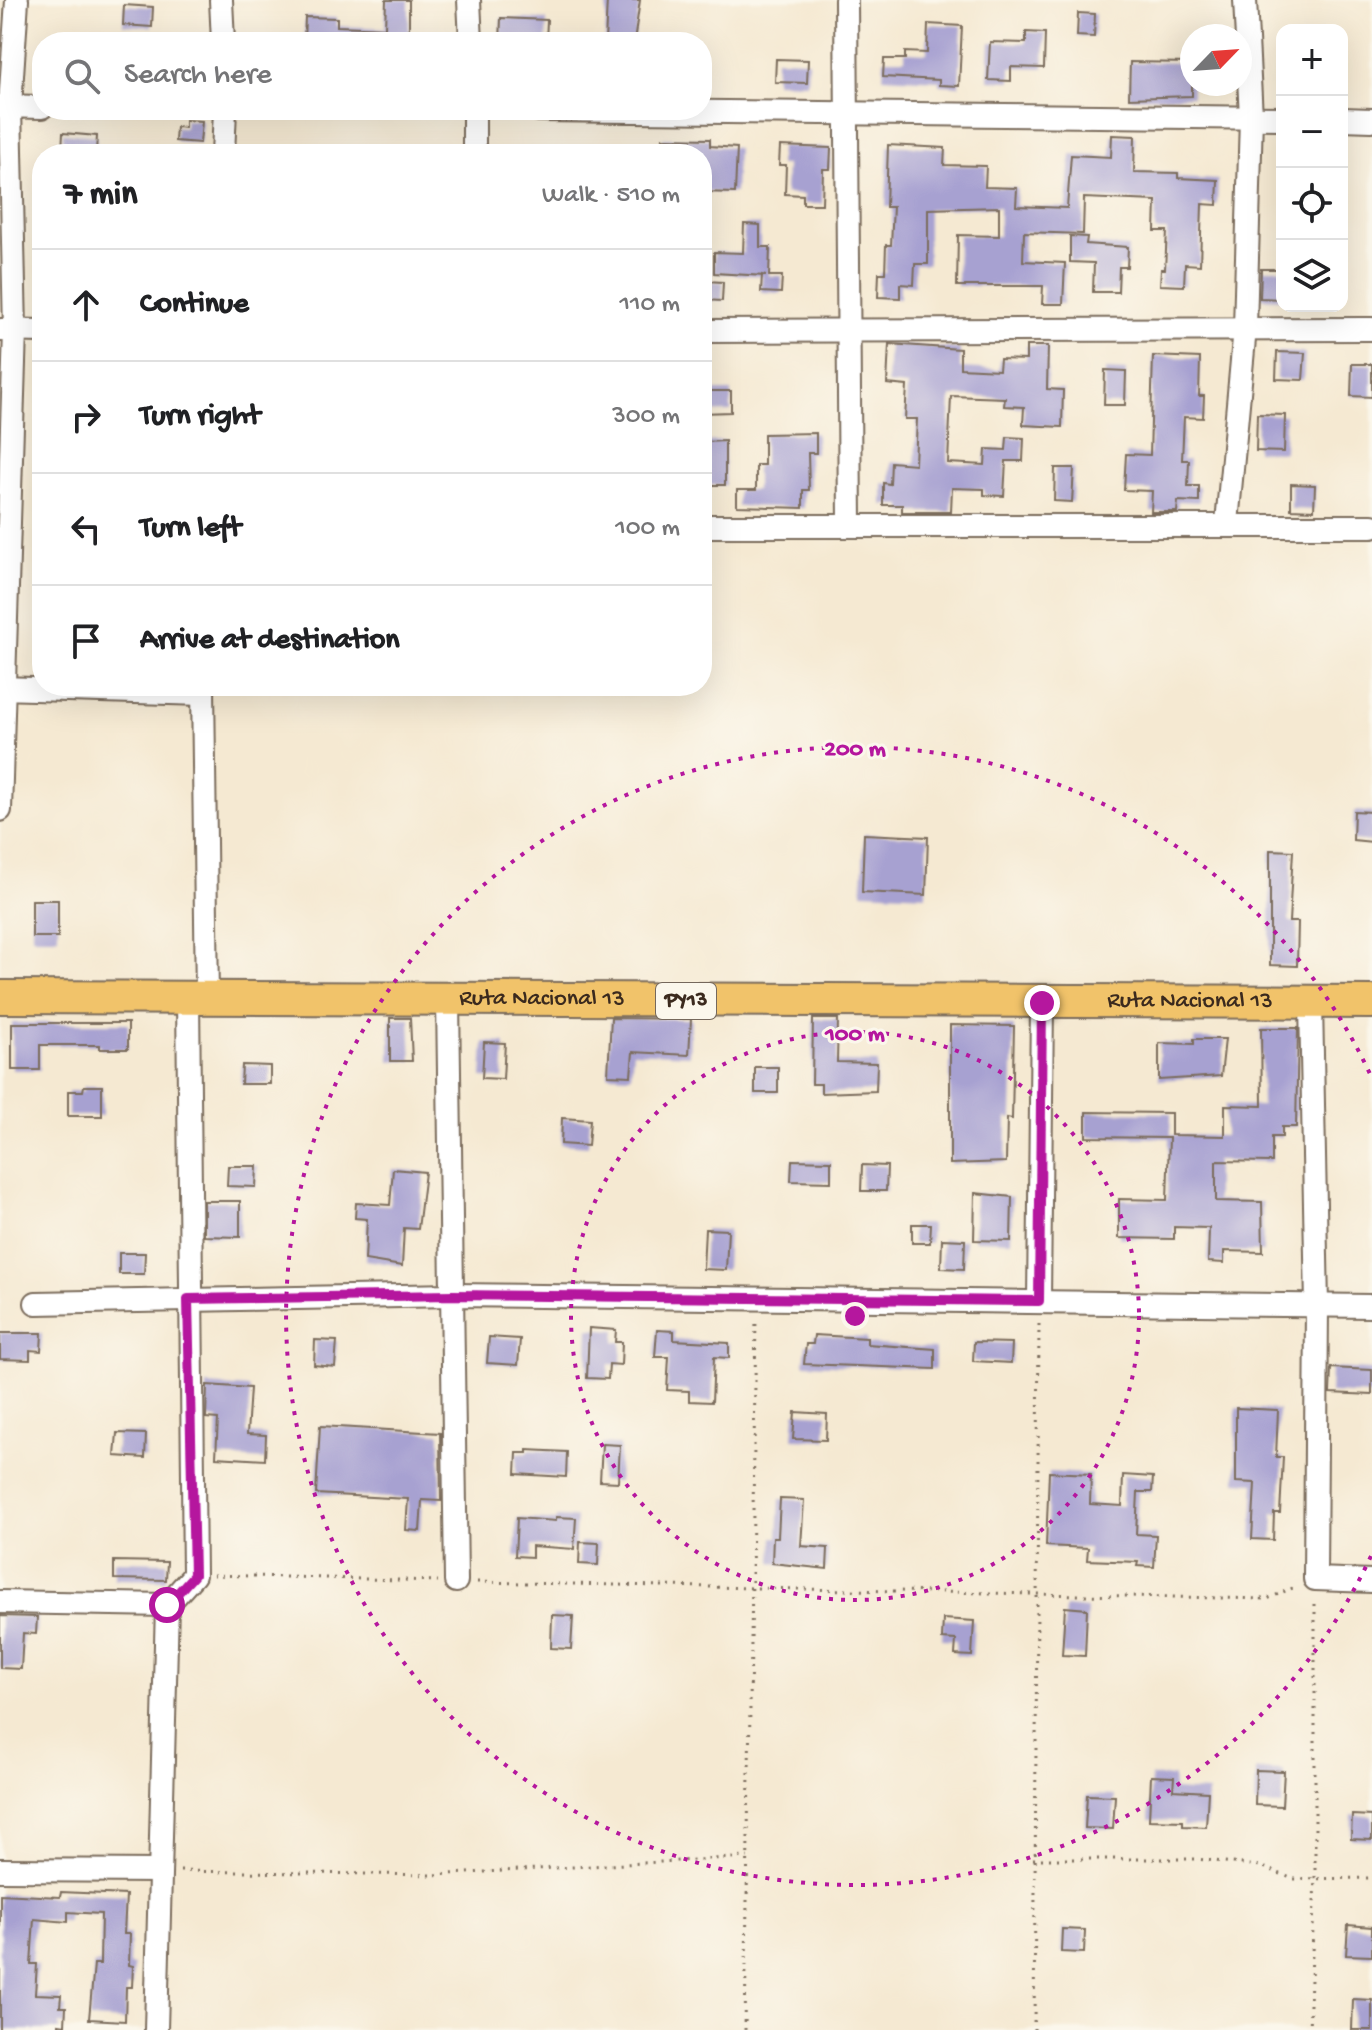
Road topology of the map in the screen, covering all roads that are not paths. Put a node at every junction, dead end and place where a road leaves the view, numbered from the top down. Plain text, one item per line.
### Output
1 (17, 0) edge
2 (221, 0) edge
3 (469, 0) edge
4 (846, 0) edge
5 (1245, 0) edge
6 (223, 32) edge
7 (471, 32) edge
8 (5, 106) edge
9 (32, 107) edge
10 (712, 112) edge
11 (846, 114) junction
12 (1251, 117) junction
13 (1276, 118) edge
14 (1348, 119) edge
15 (225, 120) edge
16 (474, 120) edge
17 (1372, 120) edge
18 (223, 144) edge
19 (474, 144) edge
20 (1245, 328) junction
21 (1372, 329) edge
22 (8, 330) edge
23 (32, 331) edge
24 (712, 331) edge
25 (850, 331) junction
26 (1227, 523) junction
27 (850, 524) junction
28 (712, 526) edge
29 (1372, 526) edge
30 (3, 688) edge
31 (32, 688) edge
32 (203, 696) edge
33 (0, 810) edge
34 (0, 997) edge
35 (197, 998) junction
36 (448, 1000) junction
37 (1372, 1002) edge
38 (1042, 1003) junction
39 (1311, 1003) junction
40 (453, 1295) junction
41 (188, 1299) junction
42 (1039, 1301) junction
43 (36, 1303) dead end
44 (1317, 1306) junction
45 (1372, 1306) edge
46 (456, 1581) road end
47 (1372, 1581) edge
48 (0, 1602) edge
49 (167, 1605) junction
50 (0, 1870) edge
51 (160, 1871) junction
52 (156, 2030) edge

1 - 8 street
2 - 6 street
3 - 7 street
4 - 11 street
5 - 12 street
8 - 9 street
8 - 22 street
10 - 11 street
11 - 12 street
11 - 25 street
12 - 13 street
12 - 20 street
14 - 17 street
15 - 18 street
16 - 19 street
20 - 21 street
20 - 25 street
20 - 26 street
22 - 23 street
22 - 30 street
24 - 25 street
25 - 27 street
26 - 27 street
26 - 29 street
27 - 28 street
30 - 31 street
30 - 33 street
32 - 35 street
34 - 35 highway, Ruta Nacional 13 / PY13
35 - 36 highway, Ruta Nacional 13 / PY13
35 - 41 street
36 - 38 highway, Ruta Nacional 13 / PY13
36 - 40 street
37 - 39 highway, Ruta Nacional 13 / PY13
38 - 39 highway, Ruta Nacional 13 / PY13
38 - 42 street
39 - 44 street
40 - 41 street
40 - 42 street
40 - 46 street
41 - 43 street
41 - 49 street
42 - 44 street
44 - 45 street
44 - 47 street
48 - 49 street
49 - 51 street
50 - 51 street
51 - 52 street

